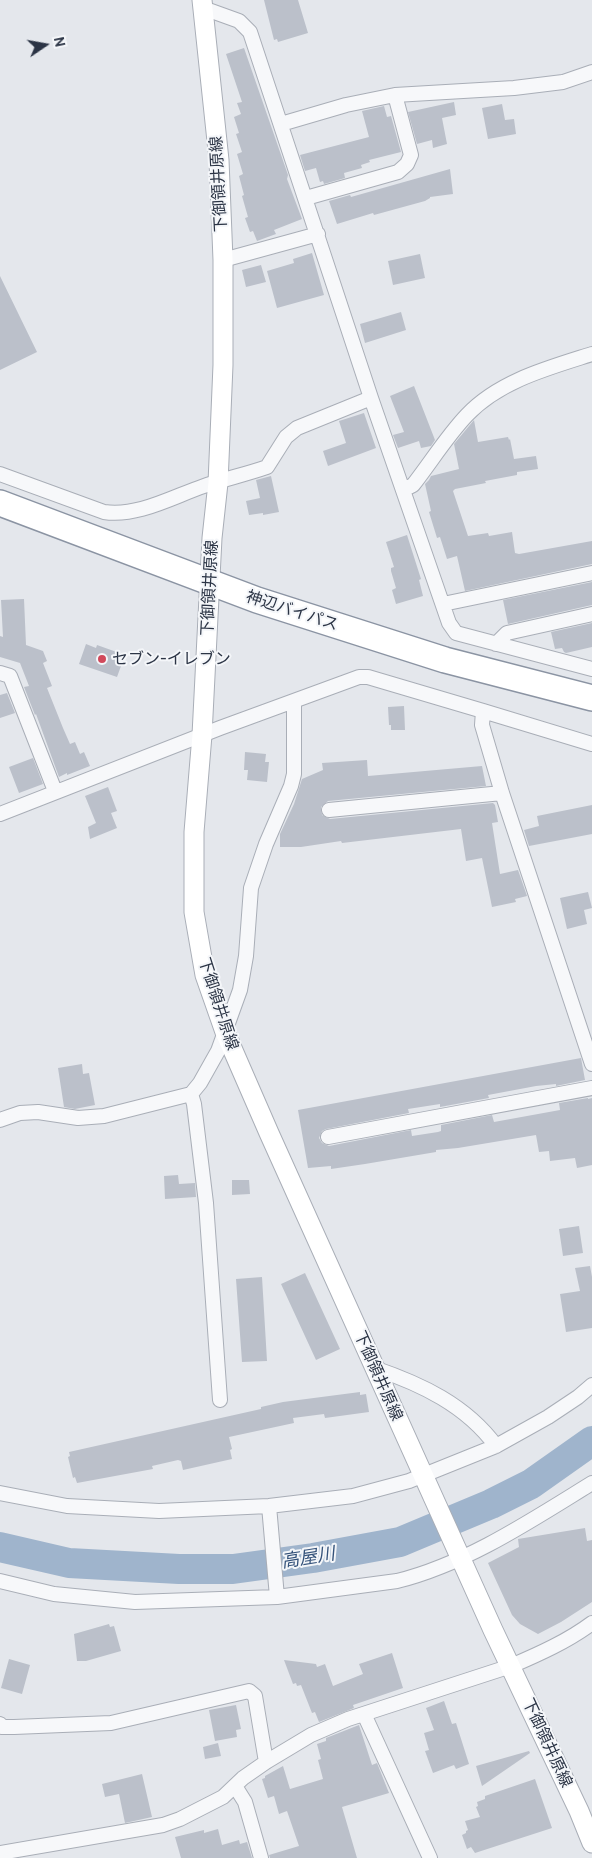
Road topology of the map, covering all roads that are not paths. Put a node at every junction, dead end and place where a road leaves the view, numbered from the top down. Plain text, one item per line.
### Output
1 (202, 4) edge
2 (592, 72) edge
3 (395, 96) junction
4 (282, 124) junction
5 (306, 198) junction
6 (318, 234) junction
7 (223, 260) junction
8 (592, 354) edge
9 (371, 398) junction
10 (0, 474) edge
11 (218, 483) junction
12 (26, 484) junction
13 (404, 490) junction
14 (9, 506) edge
15 (592, 573) edge
16 (210, 584) junction
17 (443, 604) junction
18 (592, 614) edge
19 (496, 644) junction
20 (592, 669) edge
21 (0, 673) edge
22 (592, 698) edge
23 (294, 702) junction
24 (483, 711) junction
25 (202, 735) junction
26 (592, 744) edge
27 (55, 791) junction
28 (502, 793) junction
29 (329, 810) dead end
30 (0, 814) edge
31 (225, 1032) junction
32 (592, 1064) edge
33 (592, 1088) edge
34 (191, 1094) junction
35 (0, 1120) edge
36 (328, 1137) dead end
37 (374, 1368) junction
38 (592, 1385) edge
39 (220, 1400) dead end
40 (496, 1446) junction
41 (426, 1481) junction
42 (592, 1484) edge
43 (0, 1493) edge
44 (270, 1512) junction
45 (459, 1554) junction
46 (0, 1581) edge
47 (277, 1594) junction
48 (592, 1623) edge
49 (511, 1666) junction
50 (364, 1714) junction
51 (0, 1724) edge
52 (266, 1762) junction
53 (235, 1786) junction
54 (592, 1843) edge
55 (0, 1853) edge
56 (262, 1858) edge
57 (430, 1858) edge

1 - 4 street
1 - 7 main road, 下御領井原線
2 - 3 street
3 - 4 street
3 - 5 street
4 - 5 street
5 - 6 street
6 - 7 street
6 - 9 street
7 - 11 main road, 下御領井原線
8 - 13 street
9 - 11 street
9 - 13 street
10 - 12 street
11 - 12 street
11 - 16 main road, 下御領井原線
12 - 14 street
13 - 17 street
14 - 16 highway, 神辺バイパス
15 - 17 street
16 - 22 highway, 神辺バイパス
16 - 25 main road, 下御領井原線
17 - 19 street
18 - 19 street
19 - 20 street
21 - 27 street
23 - 24 street
23 - 25 street
23 - 31 street
24 - 26 street
24 - 28 street
25 - 27 street
25 - 31 main road, 下御領井原線
27 - 30 street
28 - 29 street
28 - 32 street
31 - 34 street
31 - 37 main road, 下御領井原線
33 - 36 street
34 - 35 street
34 - 39 street
37 - 40 street
37 - 41 main road, 下御領井原線
38 - 40 street
40 - 41 street
41 - 44 street
41 - 45 main road, 下御領井原線
42 - 45 street
43 - 44 street
44 - 47 street
45 - 47 street
45 - 49 main road, 下御領井原線
46 - 47 street
48 - 49 street
49 - 50 street
49 - 54 main road, 下御領井原線
50 - 52 street
50 - 57 street
51 - 52 street
52 - 53 street
53 - 55 street
53 - 56 street

